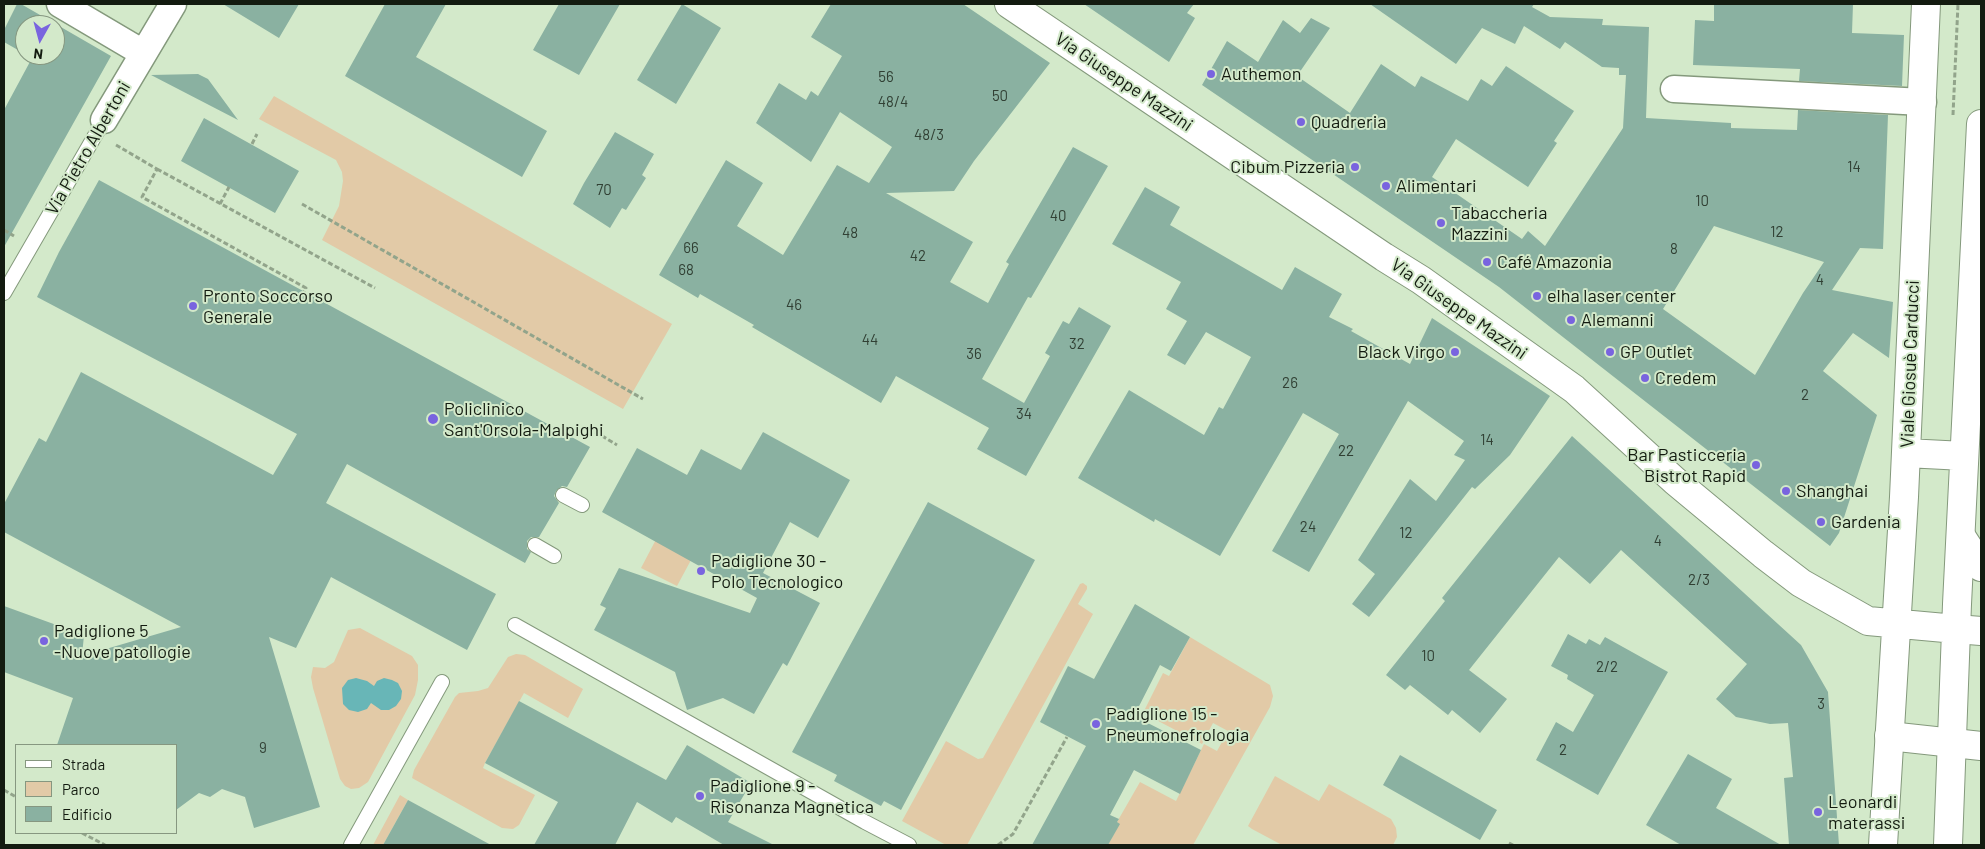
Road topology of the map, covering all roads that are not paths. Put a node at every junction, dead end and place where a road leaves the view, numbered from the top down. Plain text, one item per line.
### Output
1 (60, 4) edge
2 (173, 4) edge
3 (1009, 4) edge
4 (1926, 4) edge
5 (143, 53) junction
6 (1674, 88) dead end
7 (1923, 102) junction
8 (104, 120) joint
9 (1981, 124) edge
10 (4, 293) edge
11 (1906, 453) junction
12 (1973, 466) edge
13 (563, 495) dead end
14 (582, 505) dead end
15 (1961, 536) junction
16 (535, 545) dead end
17 (554, 556) dead end
18 (1981, 567) edge
19 (515, 625) dead end
20 (1896, 625) junction
21 (1969, 630) edge
22 (442, 682) dead end
23 (1889, 736) junction
24 (1952, 742) junction
25 (1981, 746) edge
26 (351, 845) edge
27 (909, 845) edge
28 (1883, 845) edge
29 (1948, 845) edge

1 - 5 street
2 - 5 street, Via Pietro Albertoni
3 - 20 main road, Via Giuseppe Mazzini
4 - 7 main road, Viale Giosuè Carducci
5 - 8 street, Via Pietro Albertoni
6 - 7 street
7 - 11 main road, Viale Giosuè Carducci
8 - 10 lane, Via Pietro Albertoni
9 - 12 main road
11 - 12 main road
11 - 20 main road, Viale Giosuè Carducci
12 - 15 main road
13 - 14 lane
15 - 18 main road
15 - 21 main road
16 - 17 lane
19 - 27 lane
20 - 21 main road, Via Giuseppe Mazzini
20 - 23 main road, Viale Giosuè Carducci
21 - 24 main road
22 - 26 lane
23 - 24 main road
23 - 28 main road, Viale Giosuè Carducci
24 - 25 main road
24 - 29 main road

